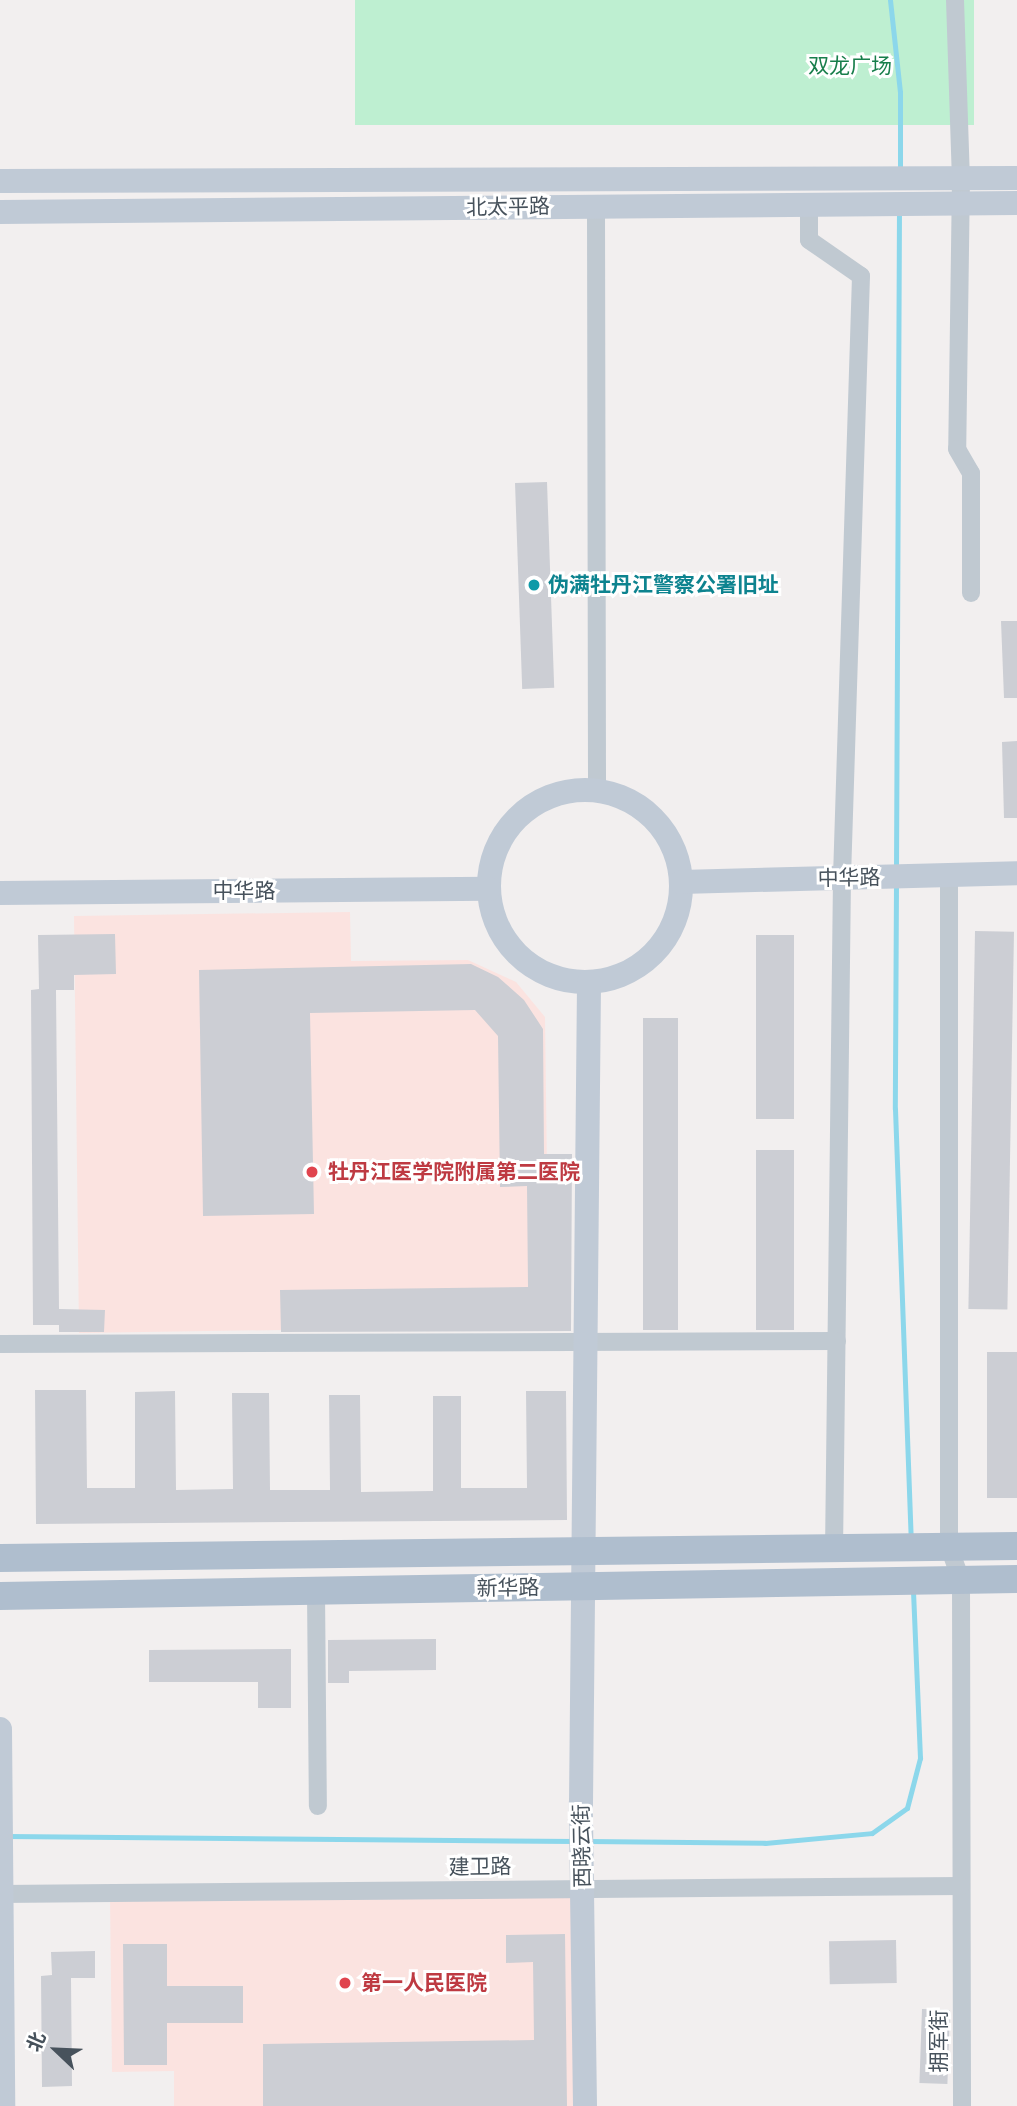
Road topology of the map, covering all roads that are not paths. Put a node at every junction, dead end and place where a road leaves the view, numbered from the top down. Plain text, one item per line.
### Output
1 (955, 0) edge
2 (961, 178) junction
3 (1017, 178) edge
4 (0, 181) edge
5 (960, 203) junction
6 (1017, 203) edge
7 (808, 205) junction
8 (596, 206) junction
9 (0, 212) edge
10 (971, 593) dead end
11 (597, 791) junction
12 (1017, 873) edge
13 (949, 875) junction
14 (842, 878) junction
15 (681, 882) junction
16 (489, 890) junction
17 (0, 892) edge
18 (589, 982) junction
19 (837, 1341) junction
20 (0, 1344) edge
21 (587, 1344) junction
22 (1017, 1546) edge
23 (949, 1547) junction
24 (834, 1548) junction
25 (584, 1551) junction
26 (0, 1558) edge
27 (1017, 1579) edge
28 (961, 1580) junction
29 (587, 1586) junction
30 (316, 1591) junction
31 (0, 1596) edge
32 (0, 1729) edge
33 (318, 1806) dead end
34 (961, 1886) junction
35 (582, 1889) junction
36 (1, 1894) edge
37 (3, 2106) edge
38 (585, 2106) edge
39 (962, 2106) edge

1 - 2 street
2 - 3 street, 北太平路
2 - 4 street, 北太平路
2 - 5 street
5 - 6 street, 北太平路
5 - 7 street, 北太平路
5 - 10 street
7 - 8 street, 北太平路
7 - 14 street
8 - 9 street, 北太平路
8 - 11 street
11 - 15 street
11 - 16 street
12 - 13 street, 中华路
13 - 14 street, 中华路
13 - 23 street, 拥军街
14 - 15 street, 中华路
14 - 19 street
15 - 18 street
16 - 17 street, 中华路
16 - 18 street
18 - 21 street, 西晓云街
19 - 21 street
19 - 24 street
20 - 21 street
21 - 25 street, 西晓云街
22 - 23 main road
23 - 24 main road
23 - 28 street, 拥军街
24 - 25 main road
25 - 26 main road
25 - 29 street, 西晓云街
27 - 28 main road, 新华路
28 - 29 main road, 新华路
28 - 34 street, 拥军街
29 - 30 main road, 新华路
29 - 35 street, 西晓云街
30 - 31 main road, 新华路
30 - 33 street
32 - 36 street
34 - 35 street, 建卫路
34 - 39 street, 拥军街
35 - 36 street, 建卫路
35 - 38 street, 西晓云街
36 - 37 street

